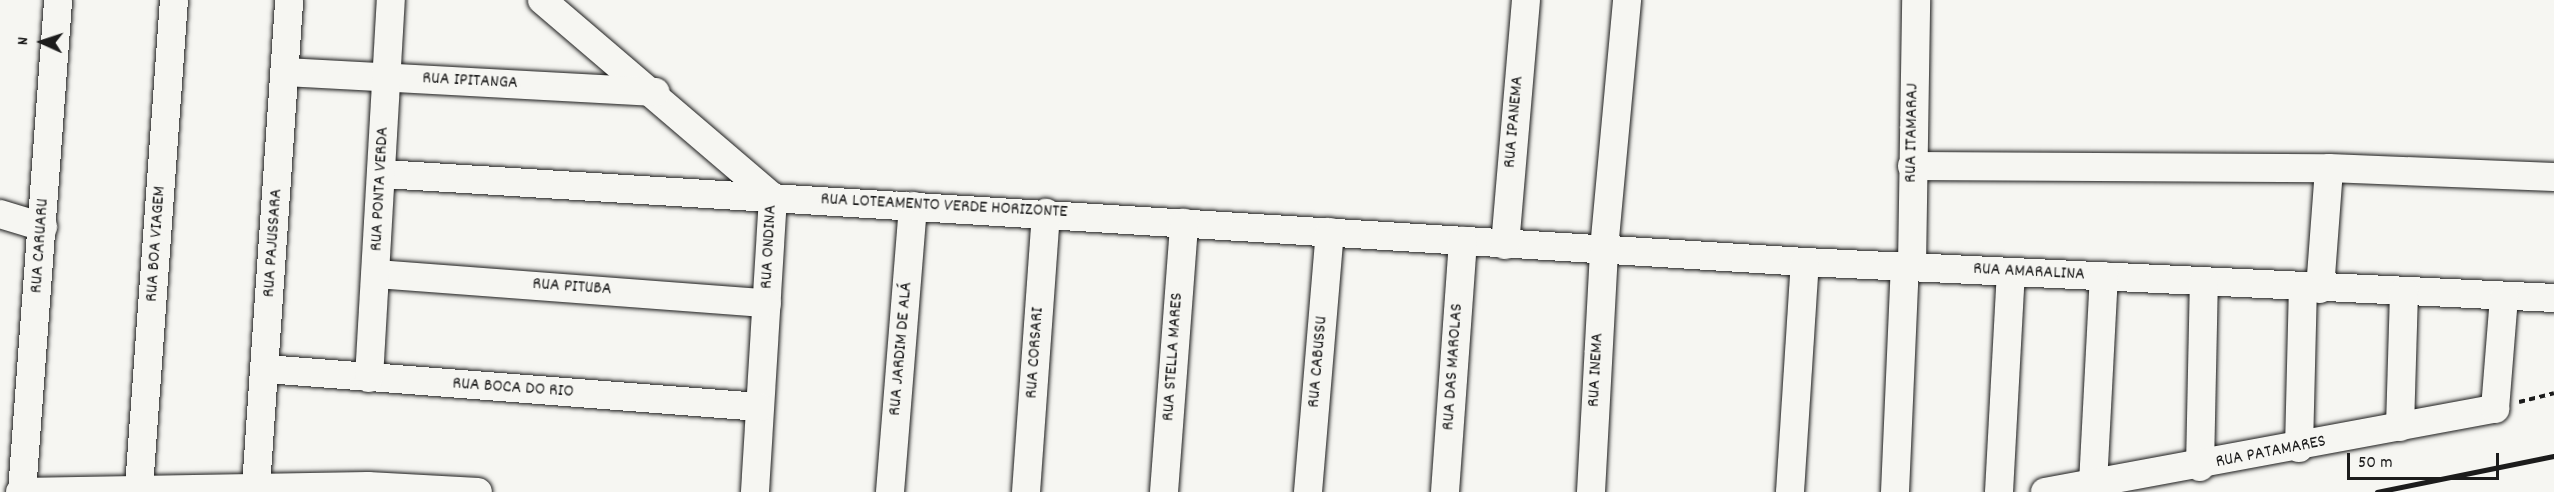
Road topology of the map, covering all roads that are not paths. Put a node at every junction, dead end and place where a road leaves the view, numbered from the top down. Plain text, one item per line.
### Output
1 (58, 0) edge
2 (174, 0) edge
3 (290, 0) edge
4 (391, 0) edge
5 (542, 0) edge
6 (1526, 0) edge
7 (1627, 0) edge
8 (1916, 0) edge
9 (285, 72) junction
10 (387, 77) junction
11 (655, 92) junction
12 (1912, 166) junction
13 (2329, 168) junction
14 (383, 174) junction
15 (2554, 177) edge
16 (773, 197) junction
17 (913, 206) junction
18 (1046, 213) junction
19 (0, 214) edge
20 (1184, 222) junction
21 (43, 227) junction
22 (1330, 232) junction
23 (1463, 241) junction
24 (1505, 244) junction
25 (1604, 249) junction
26 (1805, 262) junction
27 (1909, 266) junction
28 (2011, 273) junction
29 (377, 274) junction
30 (2104, 276) junction
31 (2204, 281) junction
32 (2311, 288) junction
33 (2404, 292) junction
34 (2504, 297) junction
35 (2554, 298) edge
36 (767, 303) junction
37 (266, 369) junction
38 (369, 378) junction
39 (760, 406) junction
40 (2400, 427) junction
41 (2299, 448) junction
42 (2200, 467) junction
43 (2093, 484) junction
44 (256, 487) junction
45 (139, 488) junction
46 (21, 492) edge
47 (478, 492) edge
48 (755, 492) edge
49 (890, 492) edge
50 (1026, 492) edge
51 (1164, 492) edge
52 (1308, 492) edge
53 (1445, 492) edge
54 (1591, 492) edge
55 (1790, 492) edge
56 (1895, 492) edge
57 (1999, 492) edge
58 (2045, 492) edge

1 - 21 street, RUA CARUARU
2 - 45 street, RUA BOA VIAGEM
3 - 9 street, RUA PAJUSSARA
4 - 10 street, RUA PONTA VERDA
5 - 11 street, RUA ONDINA
6 - 24 street, RUA IPANEMA
7 - 25 street, RUA INEMA
8 - 12 street, RUA ITAMARAJ
9 - 10 street, RUA IPITANGA
9 - 37 street, RUA PAJUSSARA
10 - 11 street, RUA IPITANGA
10 - 14 street, RUA PONTA VERDA
11 - 16 street, RUA ONDINA
12 - 13 street
12 - 27 street, RUA ITAMARAJ
13 - 15 street
13 - 32 street
14 - 16 street, RUA LOTEAMENTO VERDE HORIZONTE
14 - 29 street, RUA PONTA VERDA
16 - 17 street, RUA LOTEAMENTO VERDE HORIZONTE
16 - 36 street, RUA ONDINA
17 - 18 street, RUA LOTEAMENTO VERDE HORIZONTE
17 - 49 street, RUA JARDIM DE ALÁ
18 - 20 street, RUA LOTEAMENTO VERDE HORIZONTE
18 - 50 street, RUA CORSARI
19 - 21 street
20 - 22 street, RUA LOTEAMENTO VERDE HORIZONTE
20 - 51 street, RUA STELLA MARES
21 - 46 street, RUA CARUARU
22 - 23 street, RUA LOTEAMENTO VERDE HORIZONTE
22 - 52 street, RUA CABUSSU
23 - 24 street, RUA LOTEAMENTO VERDE HORIZONTE
23 - 53 street, RUA DAS MAROLAS
24 - 25 street, RUA AMARALINA
25 - 26 street, RUA AMARALINA
25 - 54 street, RUA INEMA
26 - 27 street, RUA AMARALINA
26 - 55 street
27 - 28 street, RUA AMARALINA
27 - 56 street, RUA ITAMARAJ
28 - 30 street, RUA AMARALINA
28 - 57 street
29 - 36 street, RUA PITUBA
29 - 38 street, RUA PONTA VERDA
30 - 31 street, RUA AMARALINA
30 - 43 street
31 - 32 street, RUA AMARALINA
31 - 42 street
32 - 33 street, RUA AMARALINA
32 - 41 street
33 - 34 street, RUA AMARALINA
33 - 40 street
34 - 35 street, RUA AMARALINA
34 - 40 street, RUA PATAMARES
36 - 39 street, RUA ONDINA
37 - 38 street, RUA BOCA DO RIO
37 - 44 street, RUA PAJUSSARA
38 - 39 street, RUA BOCA DO RIO
39 - 48 street, RUA ONDINA
40 - 41 street, RUA PATAMARES
41 - 42 street, RUA PATAMARES
42 - 43 street, RUA PATAMARES
43 - 58 street, RUA PATAMARES
44 - 45 street
44 - 47 street
45 - 46 street

